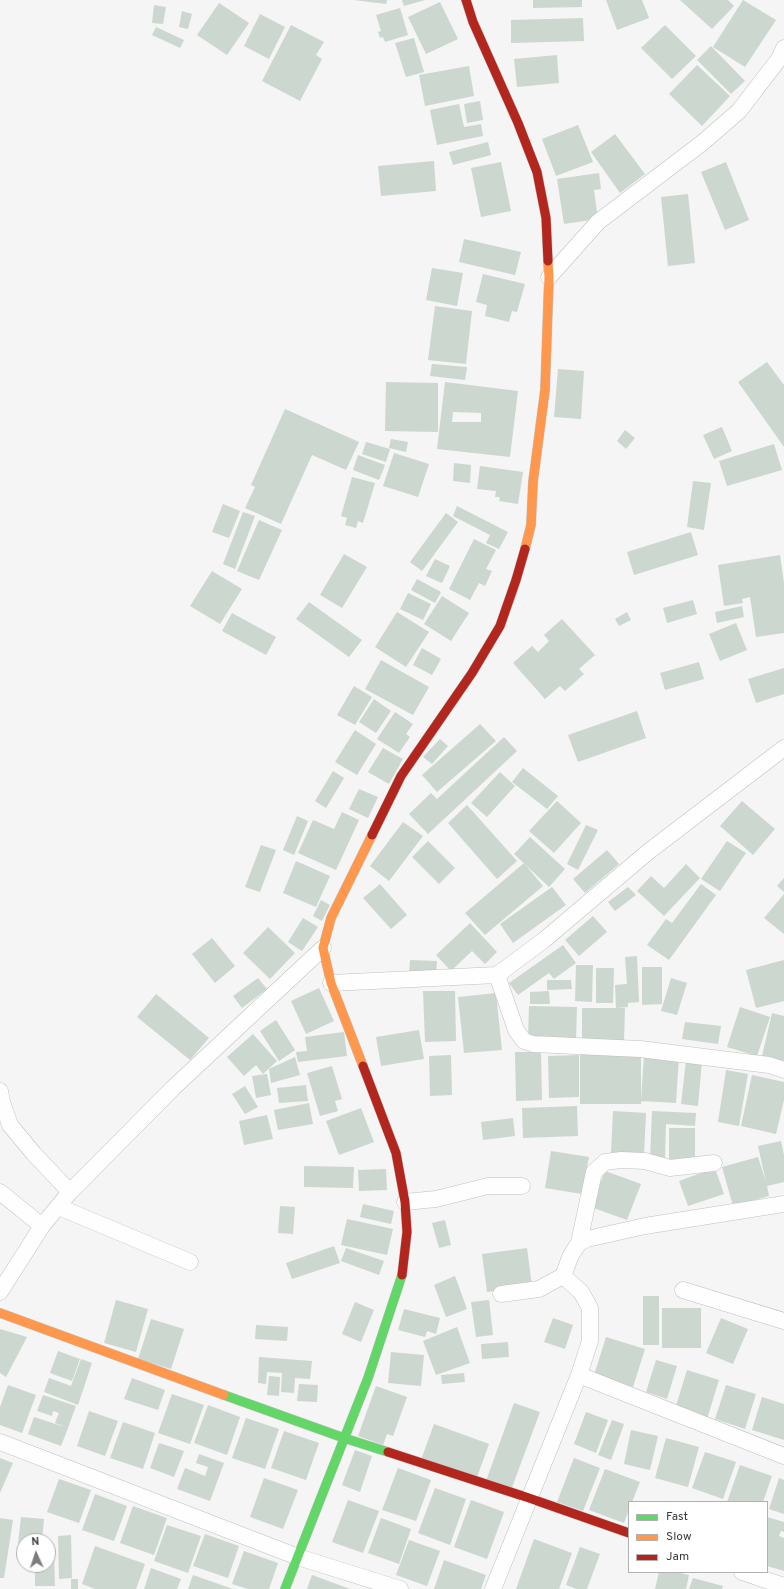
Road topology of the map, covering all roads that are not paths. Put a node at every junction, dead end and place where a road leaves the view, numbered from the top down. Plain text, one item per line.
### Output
1 (466, 0) edge
2 (784, 48) edge
3 (549, 276) junction
4 (784, 748) edge
5 (323, 948) junction
6 (497, 975) junction
7 (331, 983) junction
8 (784, 1070) edge
9 (0, 1091) edge
10 (714, 1163) dead end
11 (522, 1186) dead end
12 (0, 1192) edge
13 (70, 1192) junction
14 (405, 1202) junction
15 (784, 1204) edge
16 (58, 1207) junction
17 (42, 1226) junction
18 (579, 1243) junction
19 (190, 1262) dead end
20 (563, 1276) junction
21 (683, 1290) dead end
22 (0, 1292) edge
23 (501, 1294) dead end
24 (0, 1313) edge
25 (784, 1320) edge
26 (579, 1374) junction
27 (344, 1438) junction
28 (0, 1442) edge
29 (784, 1456) edge
30 (529, 1498) junction
31 (628, 1533) edge
32 (298, 1557) junction
33 (745, 1573) edge
34 (784, 1586) edge
35 (285, 1589) edge
36 (400, 1589) edge
37 (493, 1589) edge

1 - 3 street
2 - 3 street
3 - 5 street
4 - 6 street
5 - 7 street
5 - 13 street
6 - 7 street
6 - 8 street
7 - 14 street
9 - 13 street
10 - 18 street
11 - 14 street
12 - 17 street
13 - 16 street
14 - 27 street
15 - 18 street
16 - 17 street
16 - 19 street
17 - 22 street
18 - 20 street
20 - 23 street
20 - 26 street
21 - 25 street
24 - 27 street
26 - 29 street
26 - 30 street
27 - 30 street
27 - 32 street
28 - 32 street
30 - 31 street
30 - 37 street
32 - 35 street
32 - 36 street
33 - 34 street

